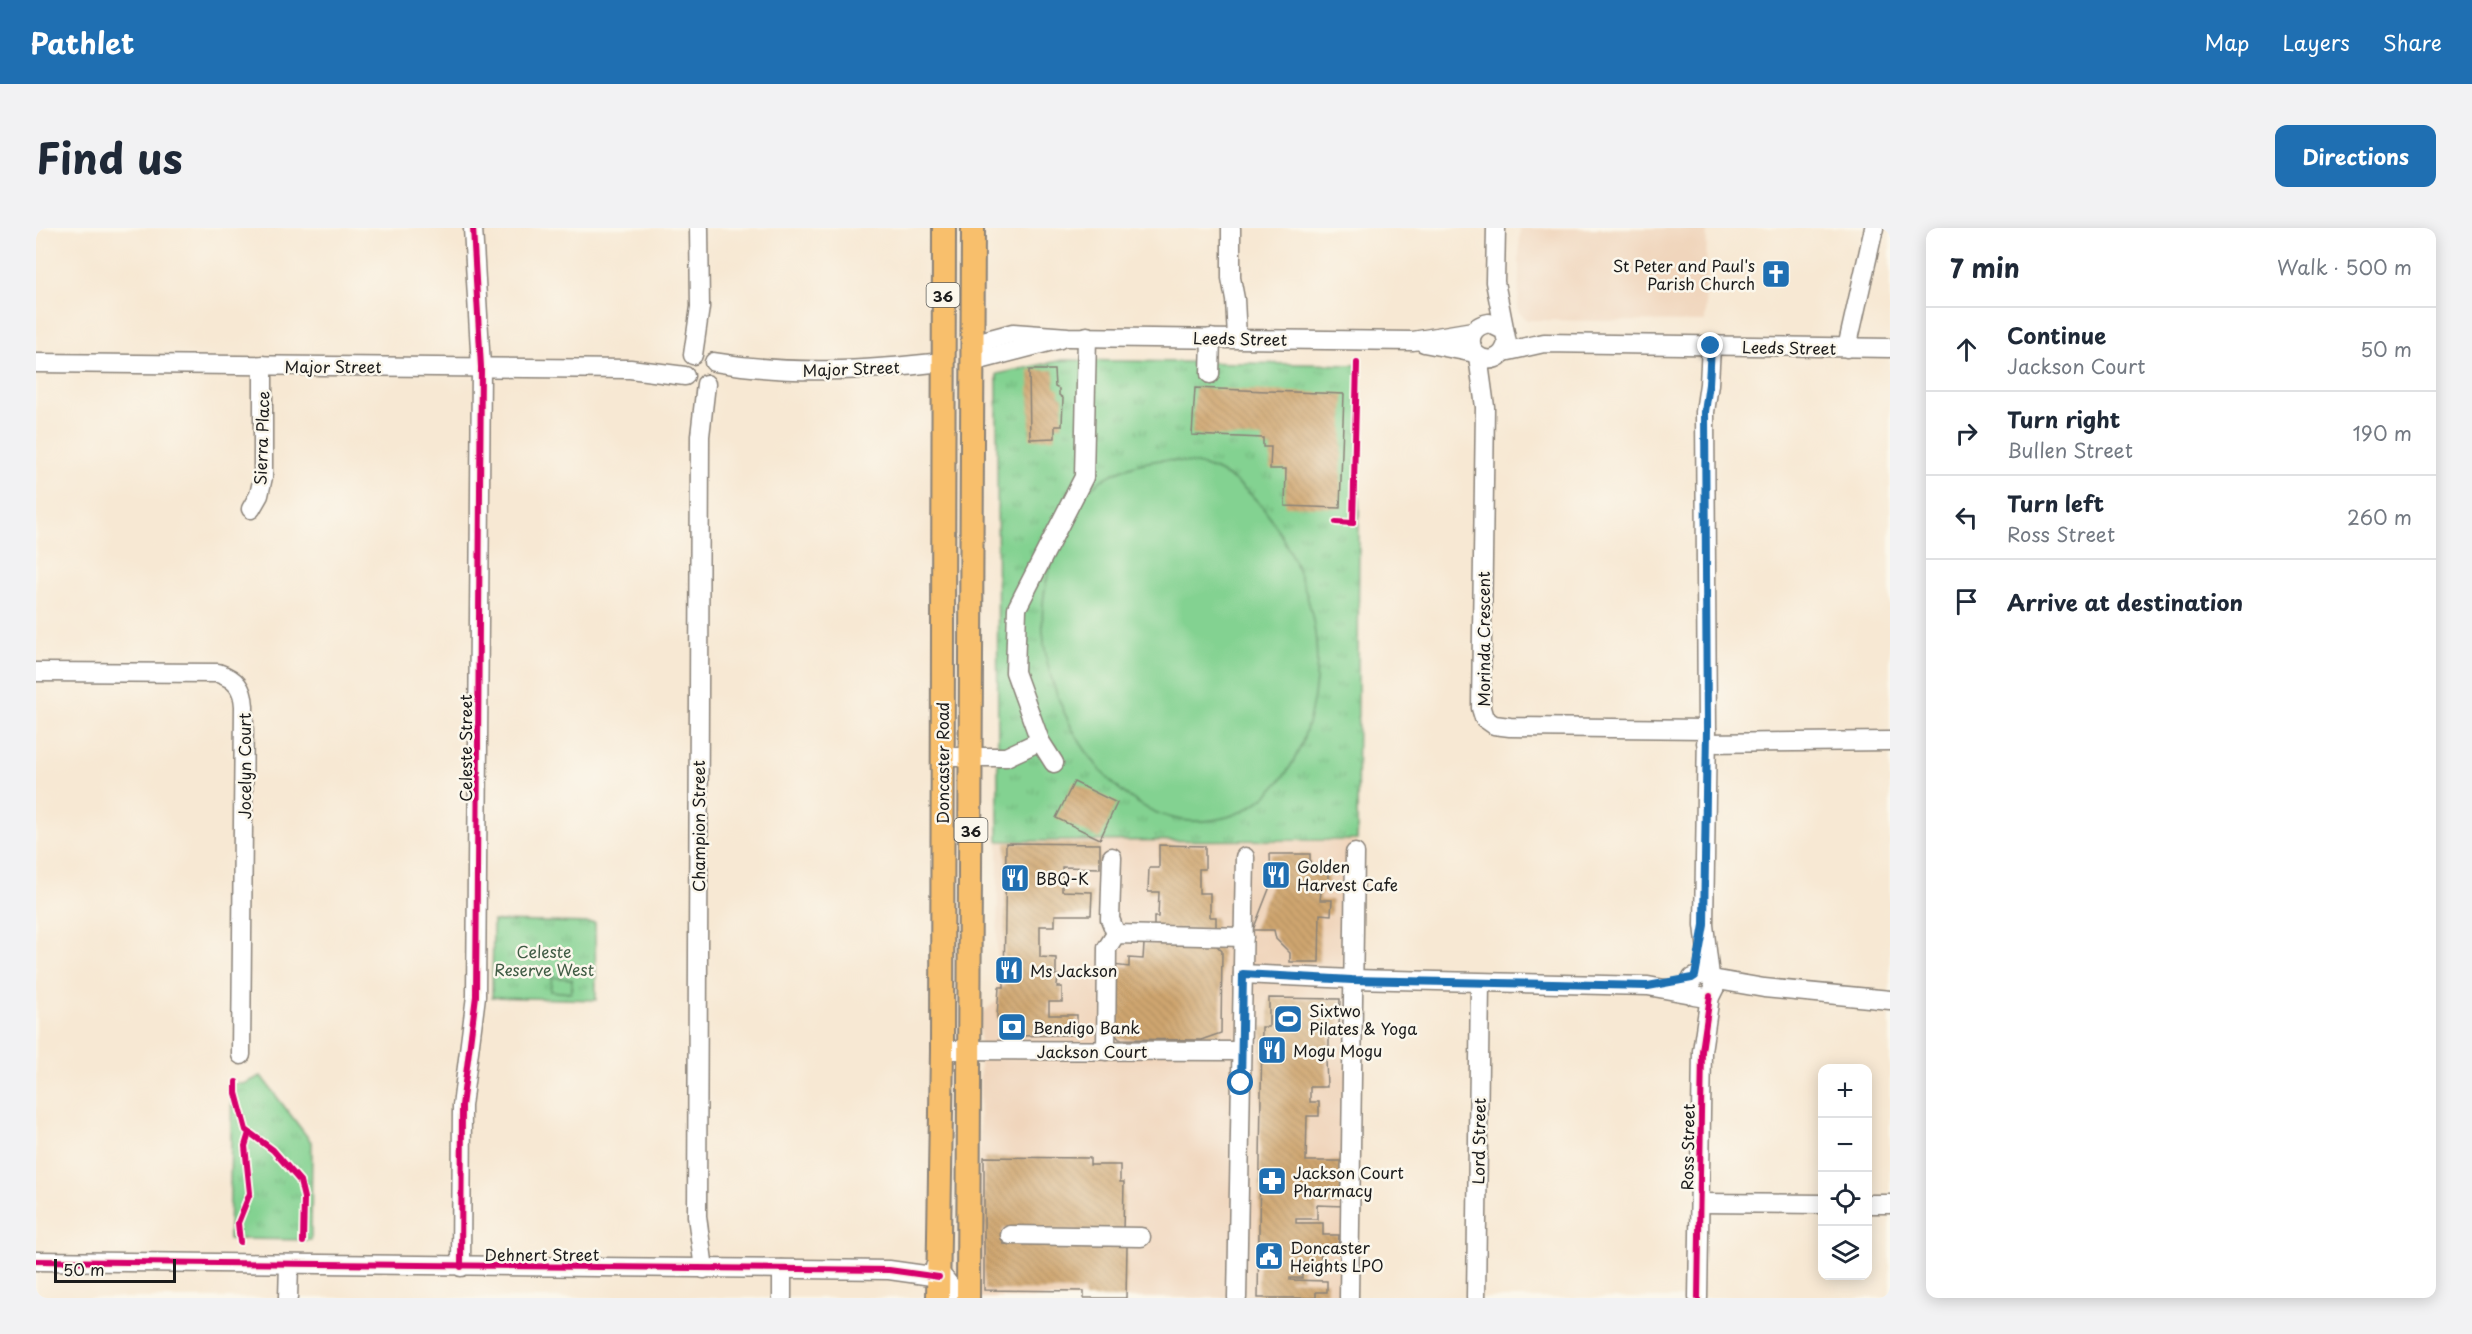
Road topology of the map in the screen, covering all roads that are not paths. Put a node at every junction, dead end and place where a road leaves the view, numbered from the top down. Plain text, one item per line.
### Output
1 (473, 228) edge
2 (699, 228) edge
3 (944, 228) edge
4 (973, 228) edge
5 (1231, 228) edge
6 (1496, 228) edge
7 (1874, 228) edge
8 (1495, 282) junction
9 (1479, 328) junction
10 (1087, 336) junction
11 (1224, 338) junction
12 (1413, 341) junction
13 (1706, 346) junction
14 (1493, 347) junction
15 (1847, 348) junction
16 (1890, 348) edge
17 (972, 353) junction
18 (942, 362) junction
19 (36, 363) edge
20 (262, 365) junction
21 (482, 367) junction
22 (700, 369) junction
23 (1210, 374) dead end
24 (251, 509) dead end
25 (36, 672) edge
26 (1707, 736) junction
27 (1040, 741) junction
28 (1890, 741) edge
29 (942, 757) junction
30 (972, 757) junction
31 (1054, 763) dead end
32 (1355, 853) dead end
33 (1112, 857) dead end
34 (1245, 857) dead end
35 (1116, 934) junction
36 (1244, 937) junction
37 (1243, 974) junction
38 (1352, 980) junction
39 (1480, 983) junction
40 (1702, 986) junction
41 (1890, 1000) edge
42 (942, 1050) junction
43 (970, 1050) junction
44 (1106, 1051) junction
45 (1242, 1051) junction
46 (241, 1055) dead end
47 (1700, 1203) junction
48 (1818, 1204) edge
49 (1872, 1204) edge
50 (1890, 1204) edge
51 (1010, 1235) dead end
52 (1141, 1238) dead end
53 (36, 1261) edge
54 (289, 1264) junction
55 (461, 1267) junction
56 (698, 1269) junction
57 (782, 1269) junction
58 (938, 1282) edge
59 (288, 1298) edge
60 (782, 1298) edge
61 (960, 1298) edge
62 (968, 1298) edge
63 (1237, 1298) edge
64 (1349, 1298) edge
65 (1476, 1298) edge
66 (1698, 1298) edge

1 - 21 street, Celeste Street
2 - 22 street, Champion Street
3 - 18 main road, Doncaster Road / 36
4 - 17 main road, Doncaster Road / 36
5 - 11 street
6 - 8 street
7 - 15 street
8 - 9 street
8 - 14 street
9 - 12 street, Leeds Street
9 - 14 street
9 - 14 street
10 - 11 street, Leeds Street
10 - 17 street, Leeds Street
10 - 27 street
11 - 12 street, Leeds Street
11 - 23 street
12 - 14 street, Leeds Street
13 - 14 street, Leeds Street
13 - 15 street, Leeds Street
13 - 26 street, Ross Street
14 - 26 street, Morinda Crescent
15 - 16 street, Leeds Street
17 - 18 main road
17 - 30 main road, Doncaster Road / 36
18 - 22 street, Major Street
18 - 29 main road, Doncaster Road / 36
19 - 20 street, Major Street
20 - 21 street, Major Street
20 - 24 street, Sierra Place
21 - 22 street, Major Street
21 - 55 street, Celeste Street
22 - 56 street, Champion Street
25 - 46 street, Jocelyn Court
26 - 28 street, Morinda Crescent
26 - 40 street, Ross Street
27 - 30 street
27 - 31 street
29 - 30 street
29 - 42 main road, Doncaster Road / 36
30 - 43 main road, Doncaster Road / 36
32 - 38 street
33 - 35 street
34 - 36 street
35 - 36 street
35 - 44 street
36 - 37 street
37 - 38 street
37 - 45 street
38 - 39 street
38 - 64 street
39 - 40 street
39 - 65 street, Lord Street
40 - 41 street
40 - 47 street, Ross Street
42 - 43 street, Jackson Court
42 - 58 main road, Doncaster Road / 36
43 - 44 street, Jackson Court
43 - 62 main road, Doncaster Road / 36
44 - 45 street, Jackson Court
45 - 63 street
47 - 48 street
47 - 66 street, Ross Street
49 - 50 street
51 - 52 street
53 - 54 street, Dehnert Street
54 - 55 street, Dehnert Street
54 - 59 street
55 - 56 street, Dehnert Street
56 - 57 street, Dehnert Street
57 - 58 street, Dehnert Street
57 - 60 street
58 - 61 street

